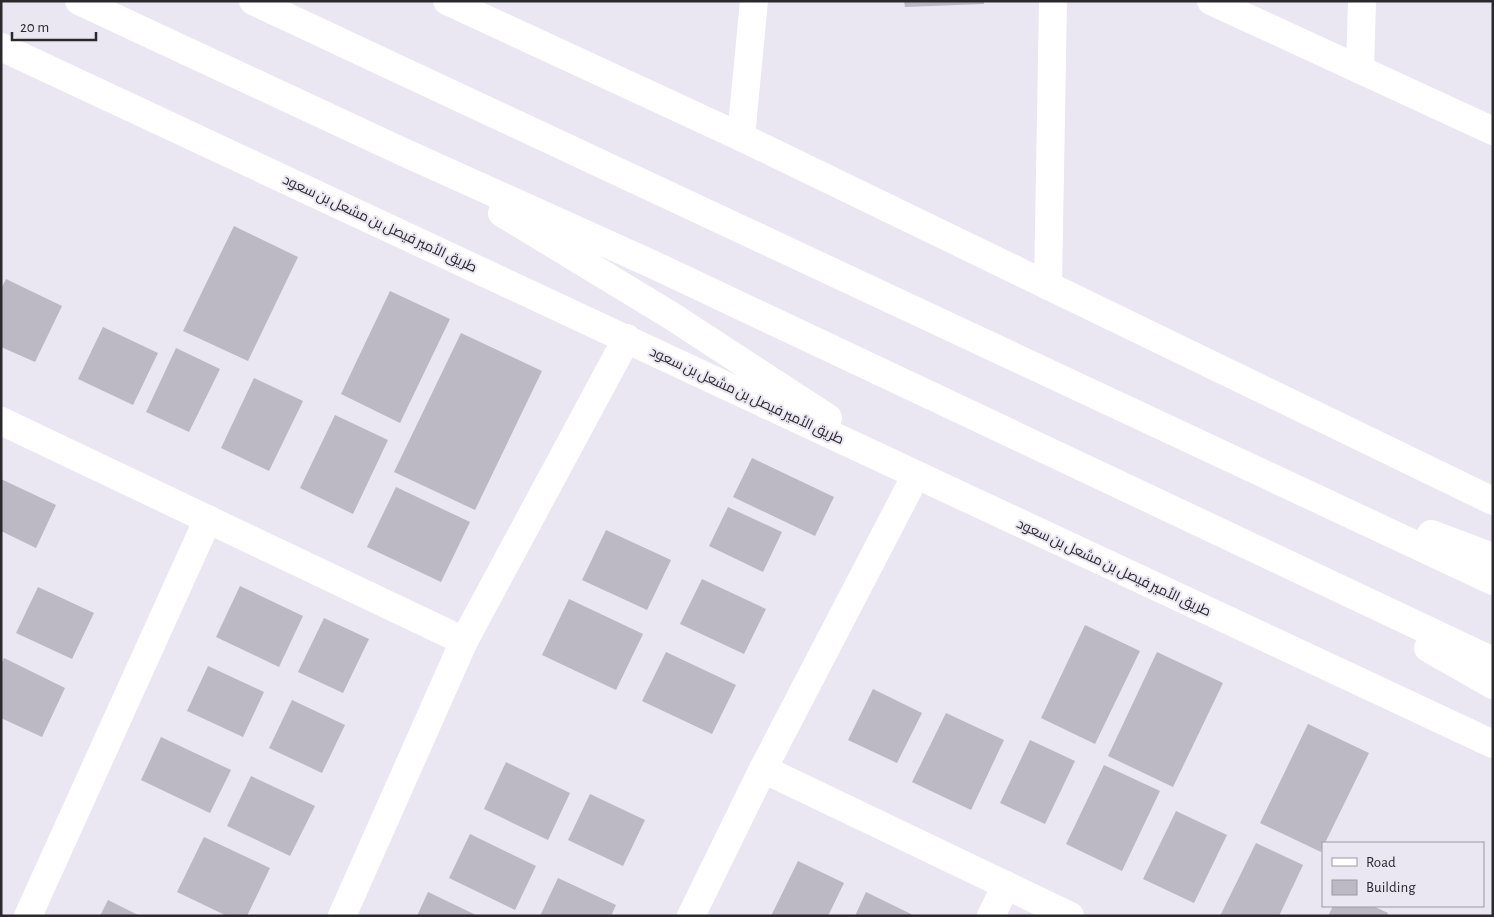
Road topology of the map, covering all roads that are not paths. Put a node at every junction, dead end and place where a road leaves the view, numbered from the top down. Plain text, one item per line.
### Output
1 (79, 1) edge
2 (253, 1) edge
3 (447, 1) edge
4 (754, 1) edge
5 (1053, 1) edge
6 (1211, 1) edge
7 (1362, 1) edge
8 (1, 47) edge
9 (1360, 70) junction
10 (1493, 131) edge
11 (741, 137) junction
12 (401, 151) junction
13 (1048, 286) junction
14 (627, 338) junction
15 (1, 421) edge
16 (1265, 474) junction
17 (916, 475) junction
18 (1493, 501) edge
19 (208, 519) junction
20 (1267, 554) junction
21 (1493, 556) edge
22 (1493, 581) edge
23 (464, 641) junction
24 (1493, 660) edge
25 (1493, 685) edge
26 (1493, 744) edge
27 (764, 770) junction
28 (1006, 885) junction
29 (28, 916) edge
30 (342, 916) edge
31 (691, 916) edge
32 (991, 916) edge
33 (1070, 916) edge

1 - 12 main road
2 - 16 main road
3 - 11 main road
4 - 11 main road
5 - 13 main road
6 - 9 main road
7 - 9 main road
8 - 14 main road, طريق الأمير فيصل بن مشعل بن سعود
9 - 10 main road
11 - 13 main road
12 - 17 main road
12 - 20 main road
13 - 18 main road
14 - 17 main road, طريق الأمير فيصل بن مشعل بن سعود
14 - 23 main road
15 - 19 main road
16 - 21 main road
16 - 22 main road
17 - 26 main road, طريق الأمير فيصل بن مشعل بن سعود
17 - 27 main road
19 - 23 main road
19 - 29 main road
20 - 24 main road
20 - 25 main road
23 - 30 main road
27 - 28 main road
27 - 31 main road
28 - 32 main road
28 - 33 main road

